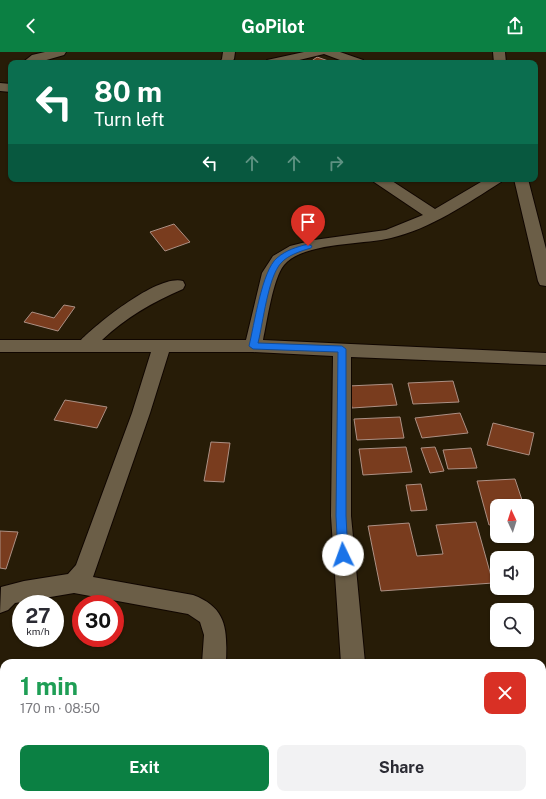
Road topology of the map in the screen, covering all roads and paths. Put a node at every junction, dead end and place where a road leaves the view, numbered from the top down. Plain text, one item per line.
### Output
1 (60, 52) edge
2 (320, 52) edge
3 (329, 52) edge
4 (33, 60) edge
5 (284, 60) edge
6 (348, 60) edge
7 (384, 182) edge
8 (491, 182) edge
9 (523, 182) edge
10 (435, 216) junction
11 (546, 281) edge
12 (177, 286) dead end
13 (0, 346) edge
14 (85, 346) junction
15 (162, 346) junction
16 (253, 346) junction
17 (342, 349) junction
18 (546, 360) edge
19 (74, 584) junction
20 (0, 603) edge
21 (214, 659) edge
22 (353, 659) edge

1 - 4 street
2 - 5 street
3 - 6 street
7 - 10 street
8 - 10 street
9 - 11 street
10 - 16 street
12 - 14 street
13 - 14 street
14 - 15 street
15 - 16 street
15 - 19 street
16 - 17 street
17 - 18 street
17 - 22 street
19 - 20 street
19 - 21 street

